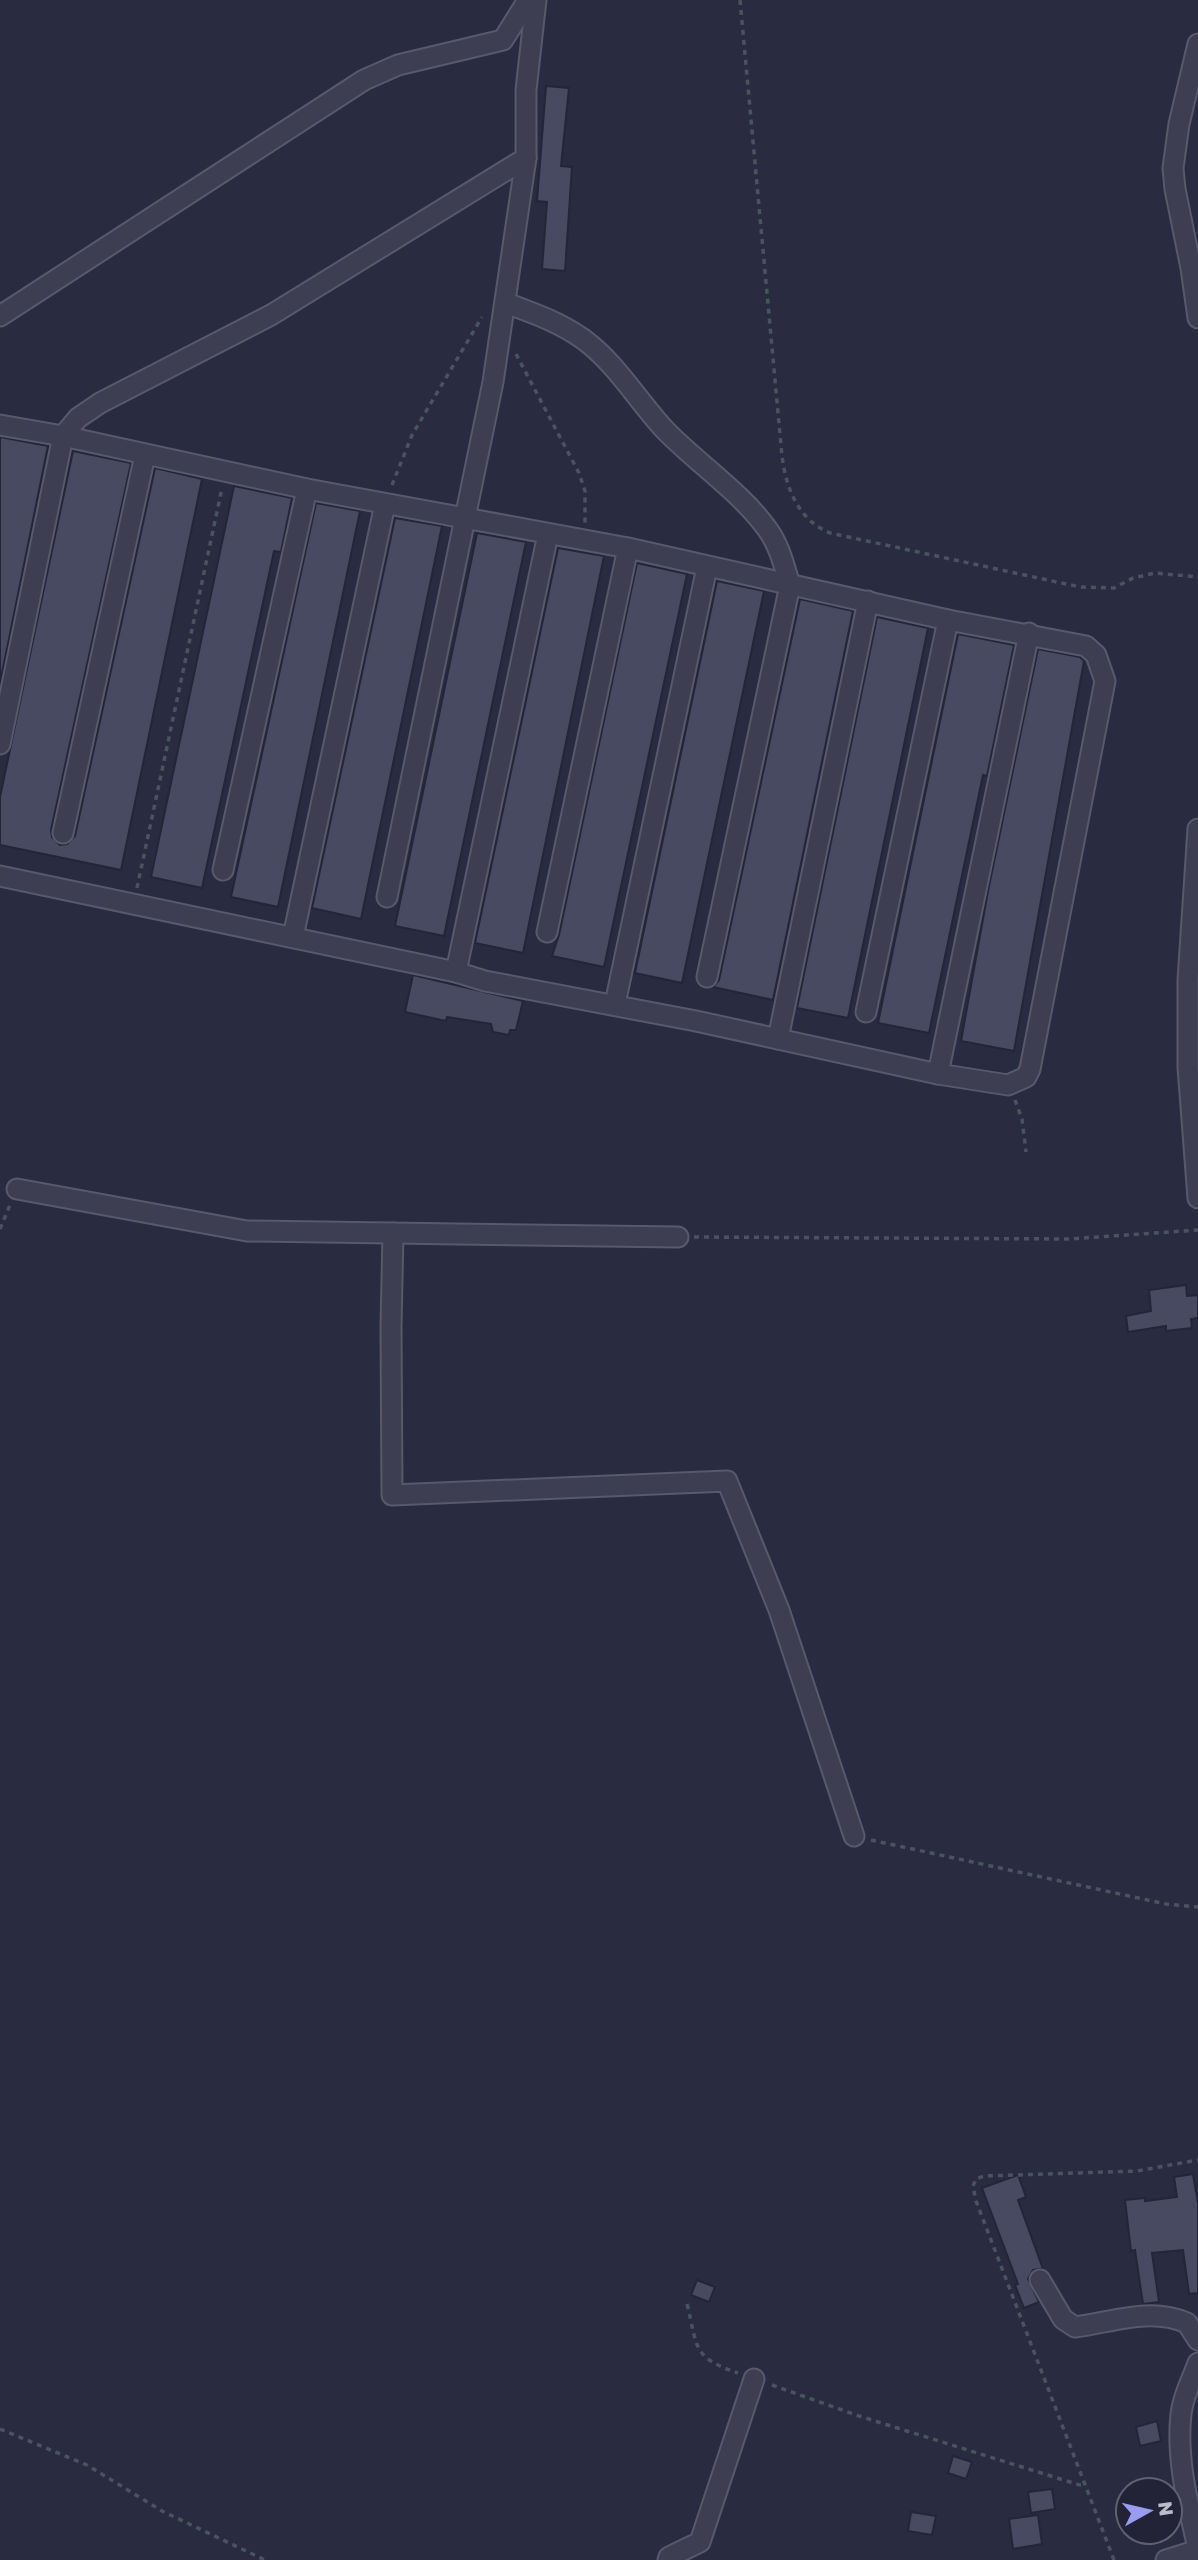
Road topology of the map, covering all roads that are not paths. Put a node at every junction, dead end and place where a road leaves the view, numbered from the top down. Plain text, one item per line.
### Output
1 (528, 0) edge
2 (536, 0) edge
3 (1198, 44) edge
4 (526, 158) junction
5 (506, 303) junction
6 (0, 316) edge
7 (1198, 318) edge
8 (0, 425) edge
9 (64, 436) junction
10 (145, 455) junction
11 (307, 489) junction
12 (385, 504) junction
13 (466, 519) junction
14 (548, 534) junction
15 (628, 548) junction
16 (707, 567) junction
17 (790, 585) junction
18 (868, 601) junction
19 (948, 620) junction
20 (1029, 633) junction
21 (0, 744) edge
22 (1198, 829) edge
23 (63, 833) dead end
24 (223, 870) dead end
25 (0, 876) edge
26 (387, 897) dead end
27 (547, 932) dead end
28 (293, 937) junction
29 (456, 972) junction
30 (707, 977) dead end
31 (615, 1004) junction
32 (866, 1012) dead end
33 (778, 1039) junction
34 (938, 1074) junction
35 (16, 1189) road end
36 (1198, 1198) edge
37 (393, 1233) junction
38 (678, 1237) road end
39 (854, 1836) road end
40 (1040, 2280) dead end
41 (1198, 2340) edge
42 (1198, 2363) edge
43 (754, 2379) road end
44 (1198, 2549) edge
45 (668, 2560) edge
46 (1166, 2560) edge

1 - 6 street
2 - 4 street
3 - 7 street
4 - 5 street
4 - 9 street
5 - 13 street
5 - 17 street
8 - 9 street
9 - 10 street
9 - 21 street
10 - 11 street
10 - 23 street
11 - 12 street
11 - 24 street
12 - 13 street
12 - 28 street
13 - 14 street
13 - 26 street
14 - 15 street
14 - 29 street
15 - 16 street
15 - 27 street
16 - 17 street
16 - 31 street
17 - 18 street
17 - 30 street
18 - 19 street
18 - 33 street
19 - 20 street
19 - 32 street
20 - 34 street
20 - 34 street
22 - 36 street
25 - 28 street
28 - 29 street
29 - 31 street
31 - 33 street
33 - 34 street
35 - 37 street
37 - 38 street
37 - 39 street
40 - 41 street
42 - 44 street
43 - 45 street
44 - 46 street

